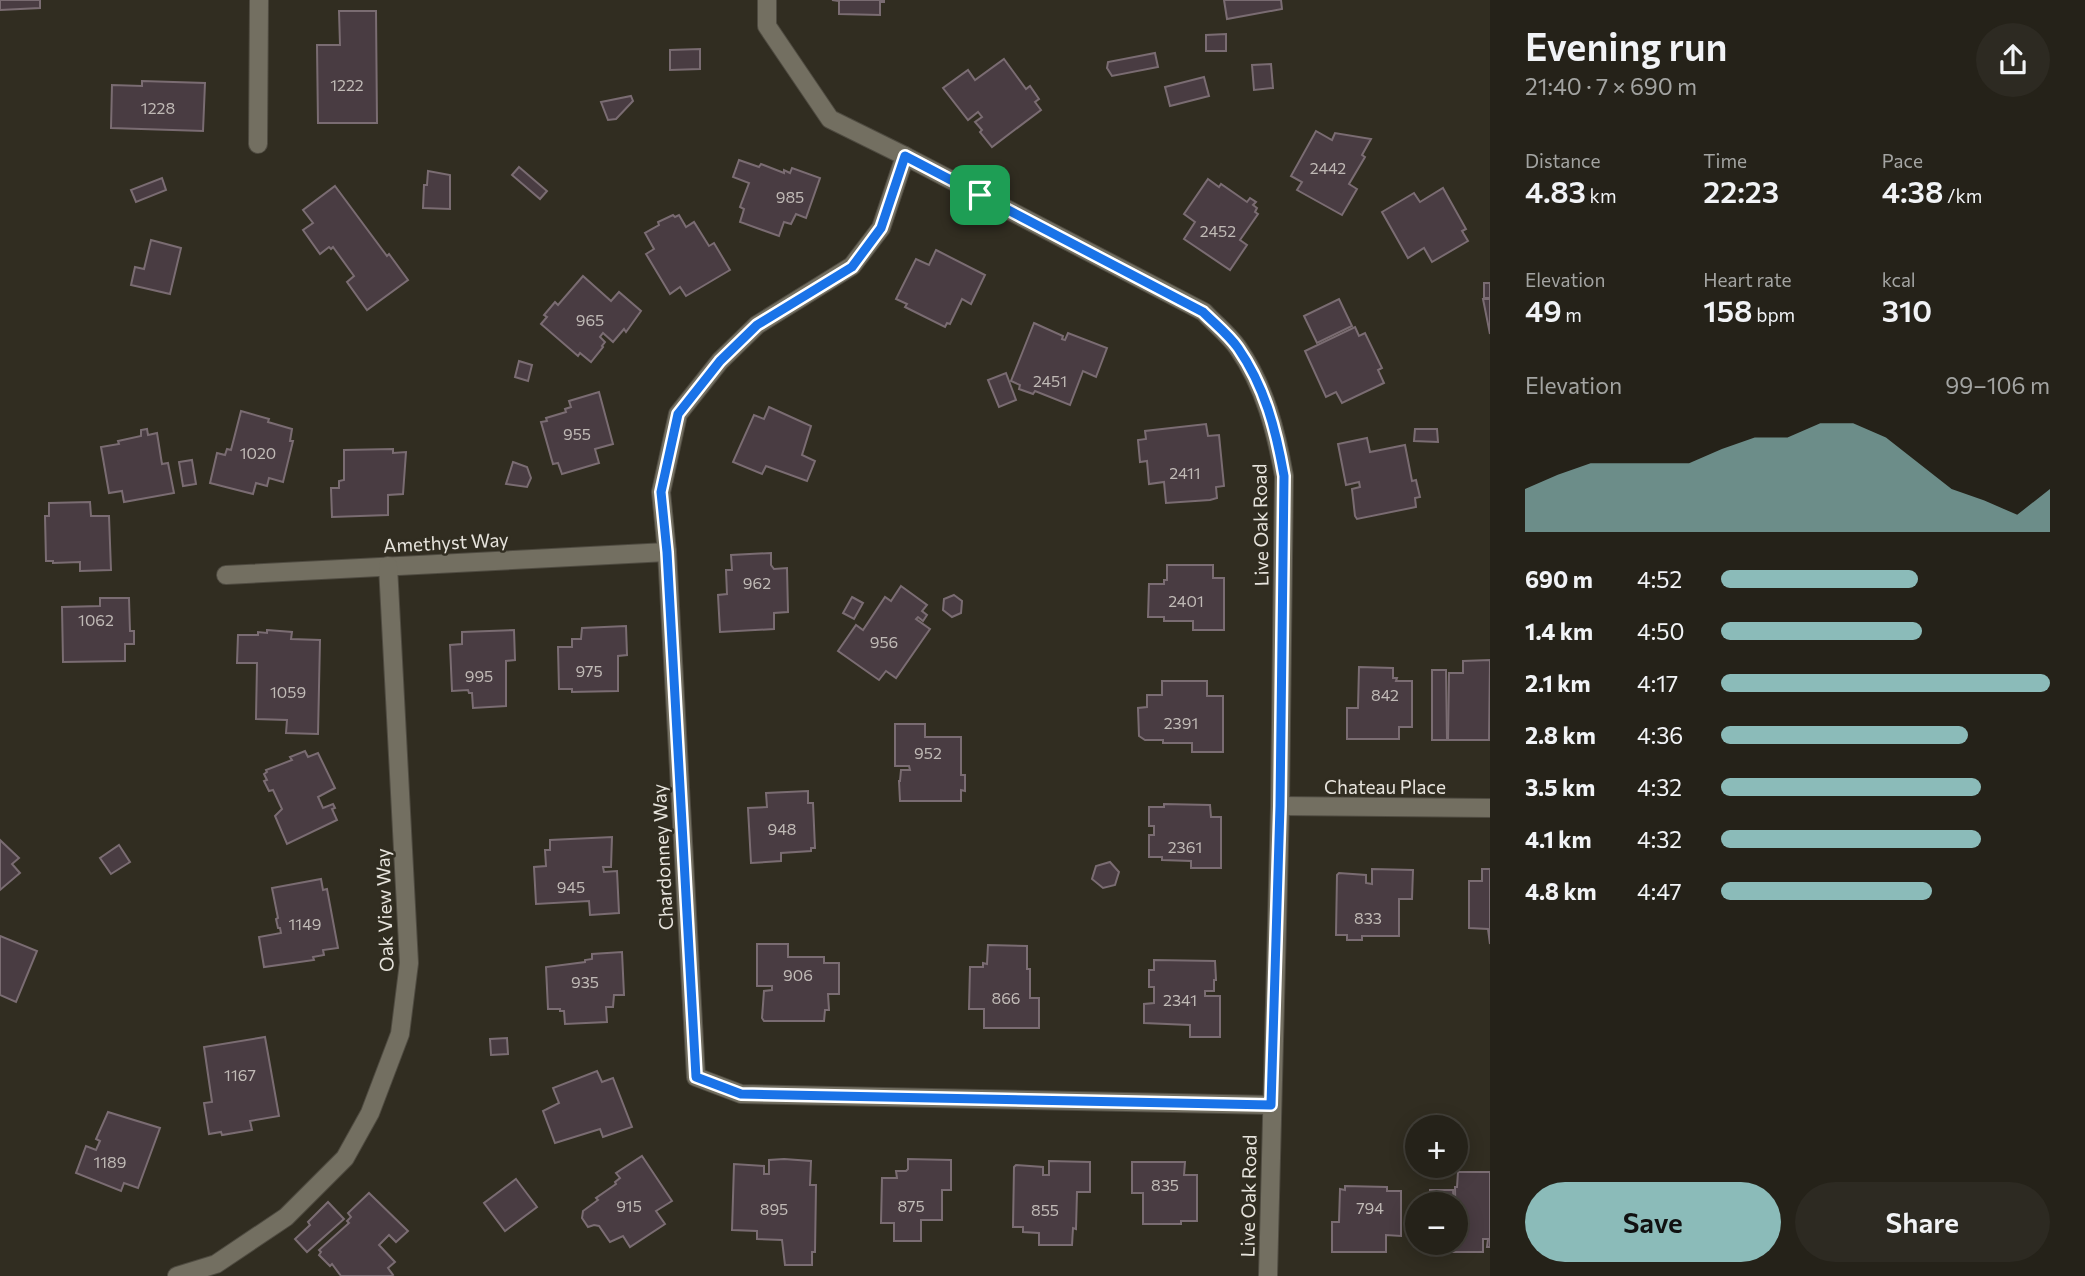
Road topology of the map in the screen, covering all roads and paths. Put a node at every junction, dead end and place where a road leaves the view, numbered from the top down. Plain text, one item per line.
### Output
1 (260, 0) edge
2 (767, 0) edge
3 (258, 144) dead end
4 (905, 156) junction
5 (667, 552) junction
6 (388, 566) junction
7 (226, 575) dead end
8 (1280, 806) junction
9 (1490, 808) edge
10 (1271, 1105) junction
11 (177, 1276) edge
12 (1268, 1276) edge

1 - 3 street
2 - 4 street, Live Oak Road
4 - 5 street, Chardonney Way
4 - 8 street, Live Oak Road
5 - 6 street, Amethyst Way
5 - 10 street, Chardonney Way
6 - 7 street, Amethyst Way
6 - 11 street, Oak View Way
8 - 9 street, Chateau Place
8 - 10 street, Live Oak Road
10 - 12 street, Live Oak Road

